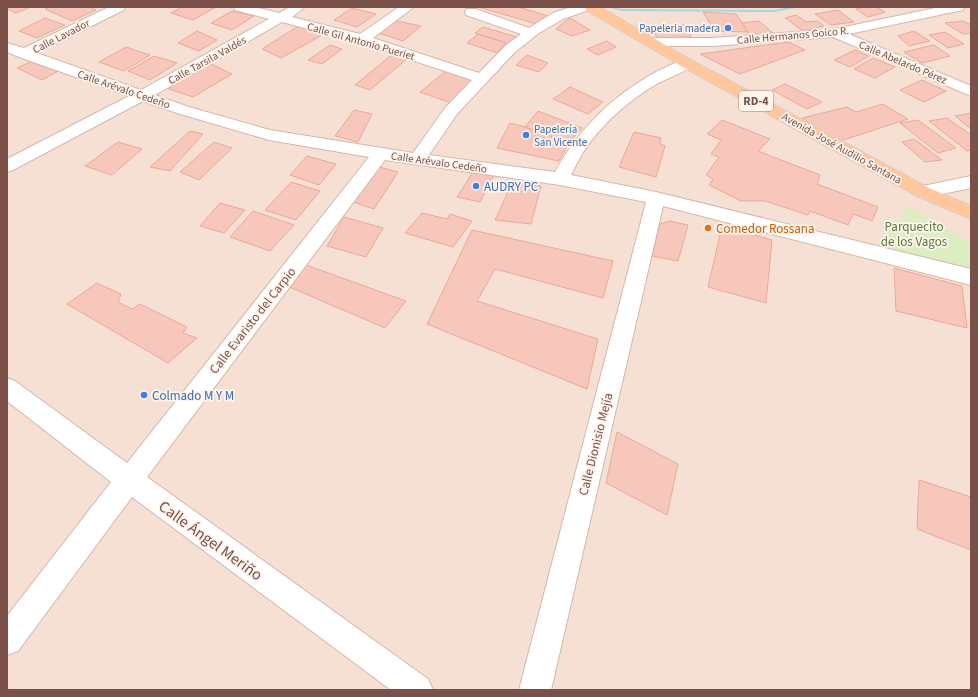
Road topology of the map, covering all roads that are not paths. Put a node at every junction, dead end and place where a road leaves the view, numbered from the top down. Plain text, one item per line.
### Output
1 (119, 7) edge
2 (240, 7) edge
3 (299, 7) edge
4 (408, 7) edge
5 (584, 7) edge
6 (591, 7) edge
7 (958, 7) edge
8 (471, 12) dead end
9 (281, 18) junction
10 (531, 33) junction
11 (835, 33) junction
12 (362, 40) junction
13 (650, 42) junction
14 (7, 47) edge
15 (24, 54) junction
16 (688, 64) junction
17 (482, 78) junction
18 (971, 91) edge
19 (144, 95) junction
20 (381, 154) junction
21 (418, 158) junction
22 (7, 166) edge
23 (560, 179) junction
24 (971, 182) edge
25 (923, 192) junction
26 (656, 198) junction
27 (971, 213) edge
28 (971, 221) edge
29 (971, 277) edge
30 (7, 388) edge
31 (129, 480) junction
32 (7, 640) edge
33 (417, 690) edge
34 (535, 690) edge

1 - 15 street, Calle Lavador
2 - 9 street, Calle Gil Antonio Pueriet
3 - 9 street, Calle Tarsila Valdés
4 - 12 street
5 - 10 street
6 - 13 main road, Avenida José Audilio Santana / RD-4
7 - 11 street, Calle Hermanos Goico R.
8 - 10 street
9 - 12 street, Calle Gil Antonio Pueriet
9 - 19 street, Calle Tarsila Valdés
10 - 17 street
11 - 13 street, Calle Hermanos Goico R.
11 - 18 street, Calle Abelardo Pérez
12 - 17 street, Calle Gil Antonio Pueriet
13 - 16 main road, Avenida José Audilio Santana / RD-4
14 - 15 street, Calle Arévalo Cedeño
15 - 19 street, Calle Arévalo Cedeño
16 - 23 street
16 - 25 main road, Avenida José Audilio Santana / RD-4
17 - 21 street
19 - 20 street, Calle Arévalo Cedeño
19 - 22 street, Calle Tarsila Valdés
20 - 21 street, Calle Arévalo Cedeño
20 - 31 street, Calle Evaristo del Carpio
21 - 23 street, Calle Arévalo Cedeño
23 - 26 street, Calle Arévalo Cedeño
24 - 25 street
25 - 27 main road, Avenida José Audilio Santana / RD-4
25 - 28 main road, RD-4
26 - 29 street, Calle Arévalo Cedeño
26 - 34 street, Calle Dionisio Mejía
30 - 31 street, Calle Ángel Meriño
31 - 32 street, Calle Evaristo del Carpio
31 - 33 street, Calle Ángel Meriño

